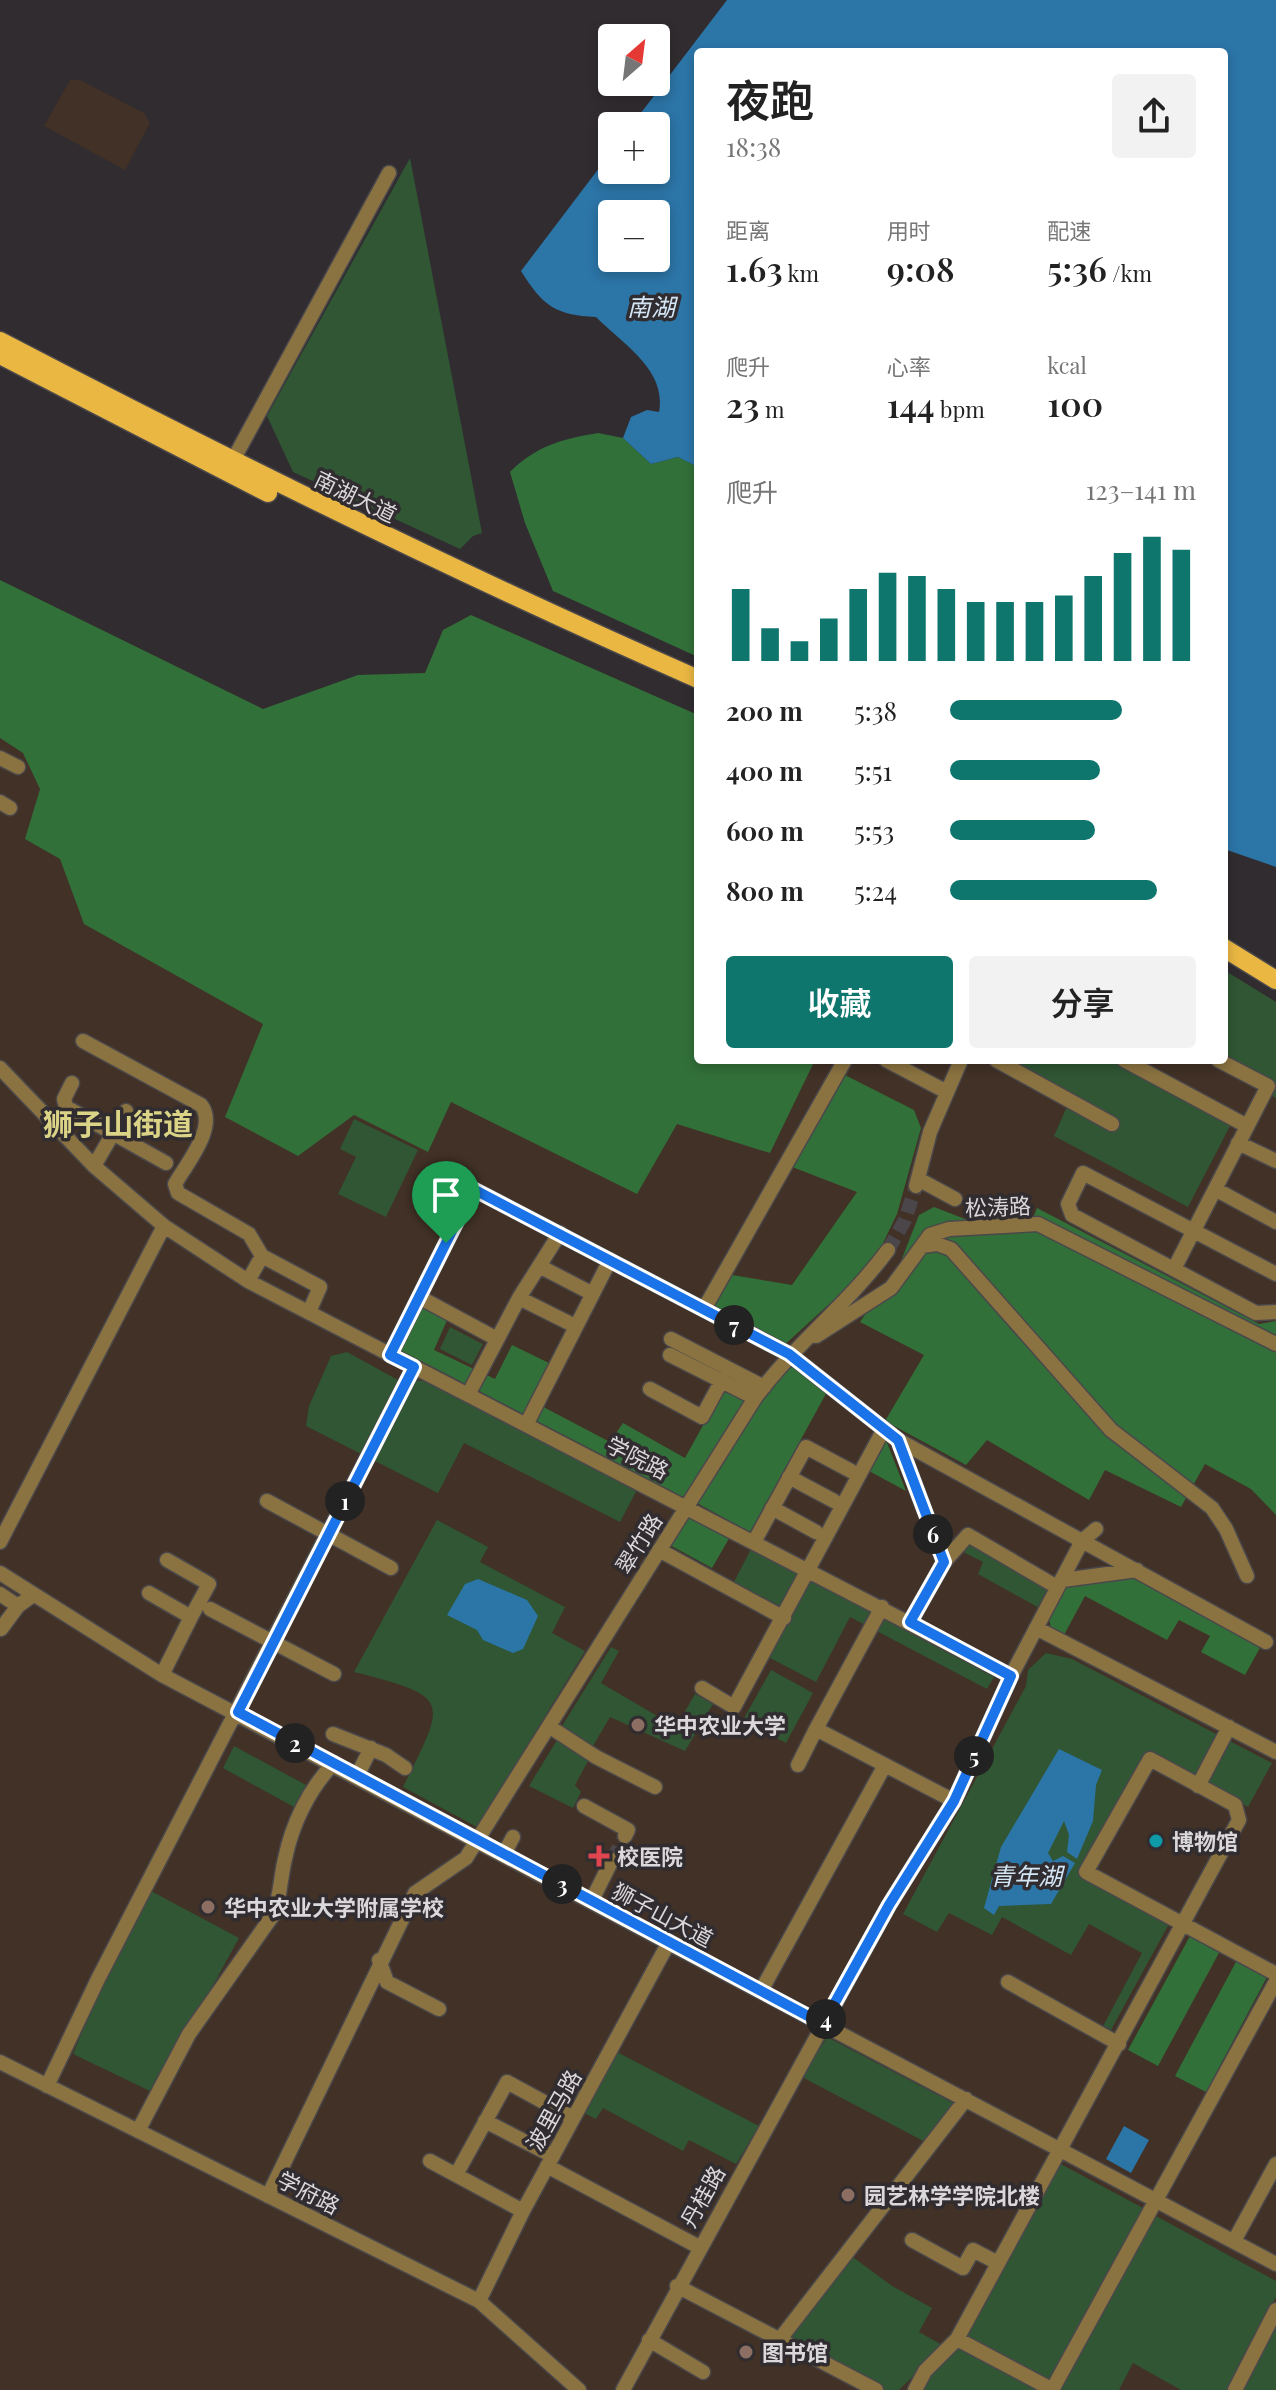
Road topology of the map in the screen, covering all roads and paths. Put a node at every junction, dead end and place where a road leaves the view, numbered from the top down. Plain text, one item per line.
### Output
1 (389, 173) dead end
2 (0, 341) edge
3 (0, 355) edge
4 (232, 462) junction
5 (694, 677) edge
6 (694, 688) edge
7 (0, 758) edge
8 (18, 767) dead end
9 (1228, 938) edge
10 (1228, 950) edge
11 (1276, 967) edge
12 (1276, 980) edge
13 (83, 1041) dead end
14 (843, 1064) edge
15 (894, 1064) edge
16 (959, 1064) edge
17 (1003, 1064) edge
18 (1133, 1064) edge
19 (1226, 1064) edge
20 (0, 1068) edge
21 (72, 1083) dead end
22 (945, 1091) junction
23 (1270, 1098) edge
24 (126, 1111) dead end
25 (1112, 1124) dead end
26 (1247, 1126) junction
27 (112, 1134) junction
28 (1238, 1143) junction
29 (1276, 1161) edge
30 (166, 1163) dead end
31 (94, 1166) junction
32 (1215, 1189) junction
33 (955, 1199) dead end
34 (1276, 1222) edge
35 (164, 1226) junction
36 (1194, 1230) junction
37 (560, 1233) junction
38 (922, 1246) junction
39 (888, 1250) tunnel mouth
40 (262, 1256) junction
41 (610, 1260) junction
42 (539, 1266) junction
43 (1174, 1269) junction
44 (1276, 1274) edge
45 (248, 1281) junction
46 (591, 1293) junction
47 (419, 1297) junction
48 (519, 1298) junction
49 (704, 1309) junction
50 (309, 1312) junction
51 (1276, 1312) edge
52 (575, 1326) junction
53 (497, 1339) junction
54 (671, 1339) dead end
55 (1276, 1344) edge
56 (789, 1354) junction
57 (390, 1355) junction
58 (670, 1355) dead end
59 (414, 1367) junction
60 (722, 1380) junction
61 (650, 1389) dead end
62 (760, 1392) junction
63 (468, 1395) junction
64 (526, 1425) junction
65 (884, 1429) junction
66 (898, 1440) junction
67 (851, 1471) dead end
68 (789, 1477) junction
69 (267, 1501) dead end
70 (834, 1501) dead end
71 (686, 1507) junction
72 (772, 1508) junction
73 (1096, 1529) dead end
74 (816, 1532) dead end
75 (327, 1534) junction
76 (1082, 1541) junction
77 (0, 1542) edge
78 (754, 1542) junction
79 (659, 1550) junction
80 (167, 1560) dead end
81 (944, 1562) junction
82 (391, 1568) dead end
83 (809, 1570) junction
84 (1137, 1570) junction
85 (0, 1573) edge
86 (1247, 1576) dead end
87 (1060, 1583) junction
88 (149, 1593) dead end
89 (0, 1594) edge
90 (33, 1595) junction
91 (18, 1606) junction
92 (882, 1607) junction
93 (210, 1609) dead end
94 (191, 1617) junction
95 (784, 1618) junction
96 (910, 1622) junction
97 (1036, 1628) junction
98 (1, 1629) edge
99 (272, 1642) junction
100 (1266, 1642) dead end
101 (334, 1674) dead end
102 (162, 1675) junction
103 (1011, 1676) junction
104 (702, 1688) dead end
105 (238, 1712) junction
106 (550, 1727) junction
107 (1229, 1727) junction
108 (816, 1729) junction
109 (333, 1734) dead end
110 (371, 1748) junction
111 (1276, 1752) edge
112 (334, 1763) junction
113 (798, 1765) dead end
114 (885, 1765) junction
115 (405, 1768) dead end
116 (357, 1776) junction
117 (1198, 1786) junction
118 (655, 1787) dead end
119 (954, 1801) junction
120 (584, 1806) dead end
121 (625, 1836) dead end
122 (513, 1837) dead end
123 (479, 1840) junction
124 (504, 1854) junction
125 (612, 1860) tunnel mouth
126 (592, 1900) junction
127 (1183, 1924) junction
128 (669, 1942) junction
129 (379, 1960) junction
130 (1276, 1974) edge
131 (1276, 1981) edge
132 (1008, 1982) dead end
133 (761, 1991) junction
134 (439, 2009) dead end
135 (823, 2024) junction
136 (1119, 2044) junction
137 (0, 2062) edge
138 (47, 2086) junction
139 (966, 2099) junction
140 (573, 2118) junction
141 (485, 2121) junction
142 (138, 2131) junction
143 (1063, 2149) junction
144 (430, 2161) dead end
145 (550, 2161) junction
146 (1276, 2164) edge
147 (456, 2175) junction
148 (268, 2196) junction
149 (1157, 2201) junction
150 (523, 2211) junction
151 (912, 2240) dead end
152 (1234, 2241) junction
153 (699, 2247) junction
154 (998, 2263) junction
155 (1276, 2264) edge
156 (677, 2286) junction
157 (479, 2301) junction
158 (1276, 2310) edge
159 (780, 2339) junction
160 (957, 2339) junction
161 (649, 2340) junction
162 (703, 2372) dead end
163 (579, 2390) edge
164 (623, 2390) edge
165 (876, 2390) edge
166 (915, 2390) edge
167 (1052, 2390) edge
168 (1235, 2390) edge

1 - 4 street
2 - 4 main road, 南湖大道
3 - 6 main road, 南湖大道
4 - 5 main road, 南湖大道
7 - 8 street
9 - 11 main road
10 - 12 main road
13 - 40 street
14 - 49 street
15 - 22 street
16 - 22 street
17 - 25 street
18 - 26 street
19 - 23 street
20 - 31 street, 学院路
21 - 27 street
22 - 33 street
23 - 26 street
24 - 27 street
26 - 28 street
27 - 30 street
27 - 31 street
28 - 29 street
28 - 32 street
31 - 35 street, 学院路
32 - 34 street
32 - 36 street
35 - 45 street, 学院路
35 - 77 street
36 - 43 street
36 - 43 street
36 - 44 street
37 - 41 street
37 - 42 street
37 - 47 street
38 - 55 street, 松涛路
38 - 56 street, 松涛路
38 - 86 street
39 - 56 street, 翠竹路
40 - 45 street
40 - 50 street
41 - 46 street
41 - 49 street
42 - 46 street
42 - 48 street
43 - 51 street
45 - 50 street, 学院路
46 - 52 street
47 - 53 street
47 - 57 street
48 - 52 street
48 - 53 street
49 - 56 street
50 - 57 street, 学院路
52 - 64 street
53 - 63 street
54 - 62 street
56 - 62 street, 翠竹路
56 - 65 street
57 - 59 street, 学院路
58 - 60 street
59 - 63 street, 学院路
59 - 75 street
60 - 61 street
60 - 62 street
62 - 71 street, 翠竹路
63 - 64 street, 学院路
64 - 71 street, 学院路
65 - 66 street
65 - 83 street
66 - 76 street
66 - 81 street
67 - 68 street
68 - 70 street
68 - 72 street
69 - 75 street
71 - 78 street, 学院路
71 - 79 street, 翠竹路
72 - 74 street
72 - 78 street
73 - 76 street
75 - 82 street
75 - 99 street
76 - 84 street
76 - 87 street
78 - 83 street, 学院路
79 - 95 street
79 - 106 street, 翠竹路
80 - 94 street
81 - 87 street
81 - 96 street
83 - 92 street, 学院路
83 - 95 street
84 - 87 street
84 - 100 street
85 - 90 street, 狮子山大道
87 - 97 street
88 - 94 street
89 - 91 street
90 - 91 street
90 - 102 street, 狮子山大道
91 - 98 street
92 - 96 street, 学院路
92 - 108 street
93 - 99 street
94 - 102 street
95 - 104 street
96 - 103 street, 学院路
97 - 103 street
97 - 107 street
99 - 101 street
99 - 105 street
102 - 105 street, 狮子山大道
103 - 119 street, 丹桂路
105 - 112 street, 狮子山大道
105 - 138 street
106 - 118 street
106 - 123 street, 翠竹路
107 - 111 street
107 - 117 street
108 - 113 street
108 - 114 street
109 - 110 street
110 - 115 street
110 - 116 street
112 - 116 street, 狮子山大道
112 - 142 street
114 - 119 street
114 - 133 street
116 - 123 street, 狮子山大道
117 - 127 street
117 - 127 street
119 - 135 street, 丹桂路
120 - 121 street
122 - 124 street
123 - 124 street, 狮子山大道
123 - 129 street, 翠竹路
124 - 126 street, 狮子山大道
125 - 126 street
126 - 128 street, 狮子山大道
127 - 130 street
127 - 136 street
128 - 133 street, 狮子山大道
128 - 140 street, 波里马路
129 - 134 street
129 - 148 street, 翠竹路
131 - 149 street
132 - 136 street
133 - 135 street, 狮子山大道
135 - 139 street, 狮子山大道
135 - 153 street, 丹桂路
136 - 143 street
137 - 138 street, 学府路
138 - 142 street, 学府路
139 - 143 street, 狮子山大道
139 - 159 street
140 - 141 street
140 - 145 street, 波里马路
141 - 145 street
141 - 147 street
142 - 148 street, 学府路
143 - 149 street, 狮子山大道
143 - 154 street
144 - 147 street
145 - 150 street, 波里马路
145 - 153 street
146 - 152 street
147 - 150 street
148 - 157 street, 学府路
149 - 152 street, 狮子山大道
149 - 167 street
150 - 157 street, 波里马路
151 - 154 street
152 - 155 street, 狮子山大道
153 - 156 street, 丹桂路
154 - 160 street
156 - 159 street
156 - 161 street, 丹桂路
157 - 163 street, 学府路
158 - 168 street
159 - 165 street
160 - 166 street
160 - 167 street
161 - 162 street
161 - 164 street, 丹桂路

